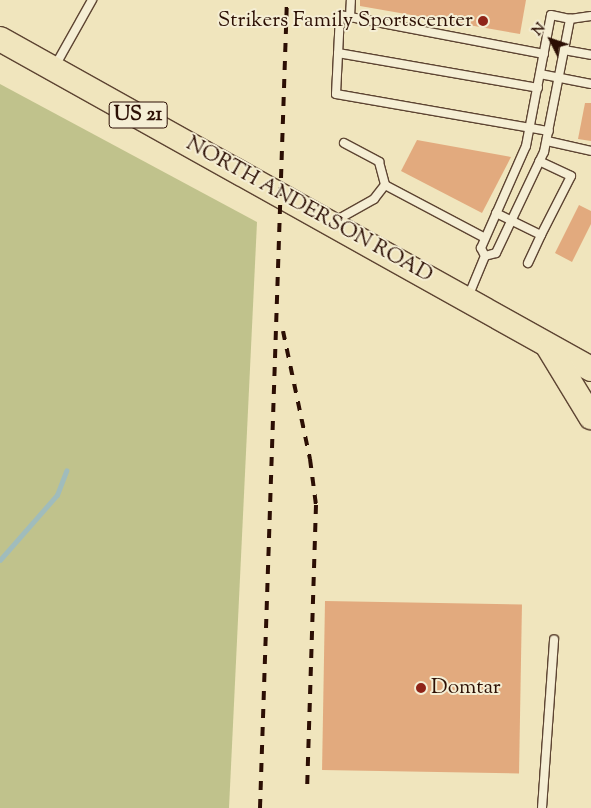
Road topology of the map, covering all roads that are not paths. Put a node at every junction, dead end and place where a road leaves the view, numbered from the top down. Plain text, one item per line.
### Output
1 (92, 0) edge
2 (351, 0) edge
3 (591, 16) edge
4 (350, 17) junction
5 (570, 19) junction
6 (0, 39) edge
7 (564, 50) junction
8 (338, 53) junction
9 (544, 54) junction
10 (591, 55) edge
11 (54, 68) junction
12 (540, 74) junction
13 (559, 78) junction
14 (591, 84) edge
15 (538, 88) junction
16 (531, 127) junction
17 (549, 131) junction
18 (547, 142) junction
19 (344, 143) dead end
20 (591, 151) edge
21 (539, 161) junction
22 (385, 185) junction
23 (496, 213) junction
24 (512, 221) junction
25 (332, 223) junction
26 (541, 235) junction
27 (485, 238) junction
28 (485, 256) junction
29 (528, 263) dead end
30 (467, 298) junction
31 (548, 346) junction
32 (591, 350) edge
33 (591, 369) edge
34 (591, 417) edge
35 (554, 639) dead end
36 (542, 808) edge

1 - 11 lane
2 - 4 lane
3 - 5 lane
4 - 8 lane
4 - 9 lane
5 - 7 lane
5 - 9 lane
6 - 11 main road, NORTH ANDERSON ROAD / US 21
7 - 10 lane
7 - 13 lane
8 - 15 lane
8 - 16 lane
9 - 12 lane
11 - 25 main road, NORTH ANDERSON ROAD / US 21
12 - 13 lane
12 - 15 lane
13 - 14 lane
13 - 17 lane
15 - 16 lane
16 - 17 lane
16 - 23 lane
17 - 18 lane
18 - 20 lane
18 - 21 lane
19 - 22 lane
21 - 24 lane
21 - 26 lane
22 - 25 lane
22 - 27 lane
23 - 24 lane
23 - 27 lane
24 - 26 lane
24 - 28 lane
25 - 30 main road, NORTH ANDERSON ROAD / US 21
26 - 29 lane
27 - 28 lane
28 - 30 lane
30 - 31 main road, NORTH ANDERSON ROAD / US 21
31 - 32 main road
31 - 33 main road, NORTH ANDERSON ROAD / US 21
31 - 34 main road
35 - 36 lane

